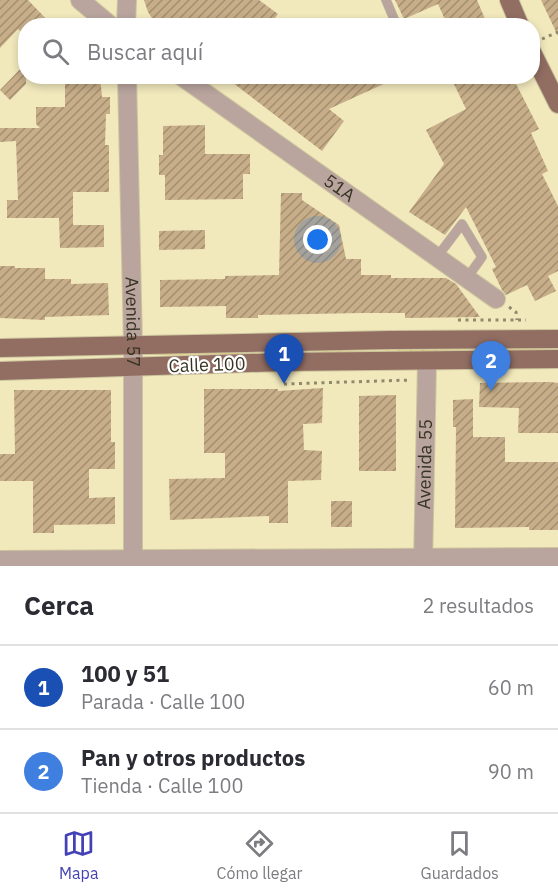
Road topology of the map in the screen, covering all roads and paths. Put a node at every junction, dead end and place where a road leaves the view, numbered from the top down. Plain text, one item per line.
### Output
1 (80, 0) edge
2 (127, 0) edge
3 (386, 0) edge
4 (509, 0) edge
5 (101, 18) edge
6 (126, 18) edge
7 (394, 18) edge
8 (517, 18) edge
9 (558, 32) edge
10 (540, 44) edge
11 (540, 54) edge
12 (127, 84) edge
13 (192, 84) edge
14 (558, 104) edge
15 (437, 257) junction
16 (467, 279) junction
17 (496, 298) dead end
18 (558, 339) edge
19 (133, 345) junction
20 (0, 348) edge
21 (558, 358) edge
22 (518, 359) junction
23 (427, 361) junction
24 (133, 368) junction
25 (558, 369) edge
26 (0, 371) edge
27 (558, 557) edge
28 (0, 560) edge
29 (422, 562) edge
30 (133, 563) edge

1 - 5 street
2 - 6 street
3 - 7 lane
4 - 8 main road
9 - 10 path
11 - 14 main road
12 - 19 street, Avenida 57
13 - 15 street, 51A
15 - 16 street, 51A
15 - 16 lane
16 - 17 street, 51A
18 - 19 main road, Calle 100
19 - 20 main road, Calle 100
19 - 24 street, Avenida 57
21 - 22 main road, Calle 100
22 - 23 main road, Calle 100
22 - 25 main road
23 - 24 main road, Calle 100
23 - 29 street, Avenida 55
24 - 26 main road, Calle 100
24 - 30 street, Avenida 57
27 - 29 street
28 - 30 street
29 - 30 street

